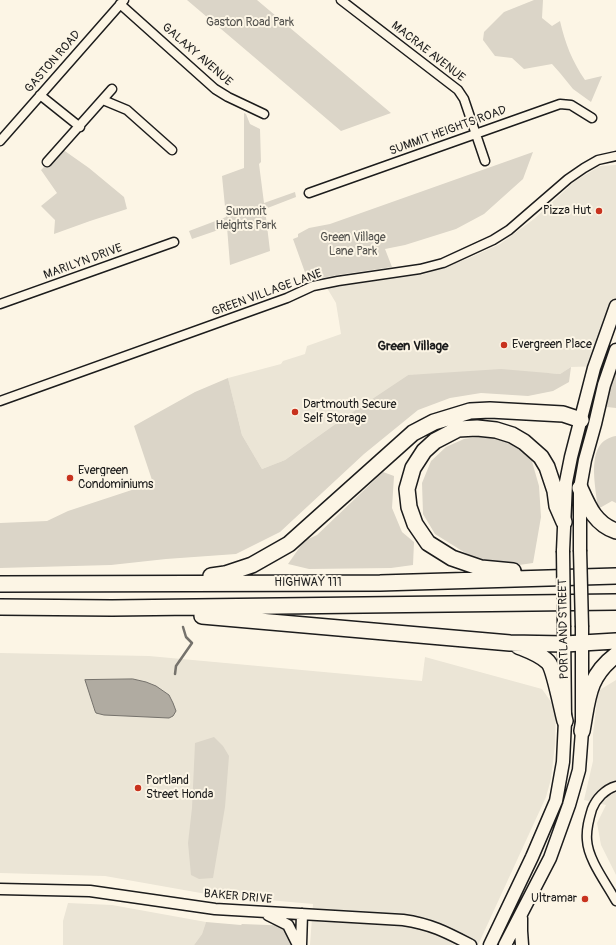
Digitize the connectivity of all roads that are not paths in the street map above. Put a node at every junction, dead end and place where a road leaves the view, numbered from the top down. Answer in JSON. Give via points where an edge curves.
{"nodes":[{"id":1,"x":341,"y":0,"type":"edge"},
{"id":2,"x":122,"y":2,"type":"edge"},
{"id":3,"x":112,"y":89,"type":"dead end"},
{"id":4,"x":40,"y":95,"type":"junction"},
{"id":5,"x":103,"y":100,"type":"junction"},
{"id":6,"x":264,"y":114,"type":"dead end"},
{"id":7,"x":592,"y":118,"type":"dead end"},
{"id":8,"x":80,"y":127,"type":"junction"},
{"id":9,"x":475,"y":133,"type":"junction"},
{"id":10,"x":0,"y":141,"type":"edge"},
{"id":11,"x":172,"y":150,"type":"dead end"},
{"id":12,"x":616,"y":156,"type":"edge"},
{"id":13,"x":485,"y":161,"type":"dead end"},
{"id":14,"x":47,"y":162,"type":"dead end"},
{"id":15,"x":309,"y":193,"type":"dead end"},
{"id":16,"x":174,"y":242,"type":"dead end"},
{"id":17,"x":0,"y":304,"type":"edge"},
{"id":18,"x":616,"y":306,"type":"edge"},
{"id":19,"x":616,"y":350,"type":"edge"},
{"id":20,"x":0,"y":401,"type":"edge"},
{"id":21,"x":581,"y":420,"type":"junction"},
{"id":22,"x":595,"y":424,"type":"junction"},
{"id":23,"x":580,"y":488,"type":"junction"},
{"id":24,"x":564,"y":522,"type":"junction"},
{"id":25,"x":616,"y":531,"type":"edge"},
{"id":26,"x":616,"y":576,"type":"edge"},
{"id":27,"x":576,"y":577,"type":"junction"},
{"id":28,"x":172,"y":582,"type":"junction"},
{"id":29,"x":0,"y":584,"type":"edge"},
{"id":30,"x":616,"y":602,"type":"edge"},
{"id":31,"x":0,"y":607,"type":"edge"},
{"id":32,"x":112,"y":608,"type":"junction"},
{"id":33,"x":616,"y":641,"type":"edge"},
{"id":34,"x":510,"y":642,"type":"junction"},
{"id":35,"x":581,"y":643,"type":"junction"},
{"id":36,"x":565,"y":644,"type":"junction"},
{"id":37,"x":616,"y":655,"type":"edge"},
{"id":38,"x":565,"y":721,"type":"junction"},
{"id":39,"x":582,"y":731,"type":"junction"},
{"id":40,"x":616,"y":786,"type":"edge"},
{"id":41,"x":0,"y":889,"type":"edge"},
{"id":42,"x":616,"y":901,"type":"edge"},
{"id":43,"x":261,"y":912,"type":"junction"},
{"id":44,"x":522,"y":913,"type":"junction"},
{"id":45,"x":302,"y":914,"type":"junction"},
{"id":46,"x":300,"y":945,"type":"edge"},
{"id":47,"x":471,"y":945,"type":"edge"},
{"id":48,"x":490,"y":945,"type":"edge"},
{"id":49,"x":505,"y":945,"type":"edge"},
{"id":50,"x":522,"y":945,"type":"edge"}],
"edges":[{"from":1,"to":9,"type":"street","name":"MACRAE AVENUE","via":[[458,90],[464,99]]},
{"from":2,"to":4,"type":"street","name":"GASTON ROAD"},
{"from":2,"to":6,"type":"street","name":"GALAXY AVENUE","via":[[215,89]]},
{"from":3,"to":5,"type":"street"},
{"from":4,"to":8,"type":"street"},
{"from":4,"to":10,"type":"street","name":"GASTON ROAD"},
{"from":5,"to":8,"type":"street"},
{"from":5,"to":11,"type":"street","via":[[127,110]]},
{"from":7,"to":9,"type":"street","name":"SUMMIT HEIGHTS ROAD","via":[[571,105],[560,104]]},
{"from":8,"to":14,"type":"street"},
{"from":9,"to":13,"type":"street","name":"MACRAE AVENUE"},
{"from":9,"to":15,"type":"street","name":"SUMMIT HEIGHTS ROAD"},
{"from":12,"to":20,"type":"street","name":"GREEN VILLAGE LANE","via":[[598,160],[584,168],[493,240],[443,263],[313,286],[287,298]]},
{"from":16,"to":17,"type":"street","name":"MARILYN DRIVE"},
{"from":18,"to":21,"type":"main road","name":"PORTLAND STREET","via":[[594,368]]},
{"from":19,"to":22,"type":"main road","name":"PORTLAND STREET"},
{"from":21,"to":22,"type":"main road"},
{"from":21,"to":24,"type":"main road","name":"PORTLAND STREET","via":[[566,482]]},
{"from":21,"to":28,"type":"highway","via":[[563,414],[490,410],[470,411],[434,422],[413,433],[289,544],[252,564],[225,574]]},
{"from":22,"to":23,"type":"main road","name":"PORTLAND STREET","via":[[584,460]]},
{"from":23,"to":25,"type":"highway","via":[[597,520],[603,526]]},
{"from":23,"to":35,"type":"main road","name":"PORTLAND STREET","bridge":true},
{"from":24,"to":27,"type":"highway","via":[[557,506],[556,491],[541,457],[512,435],[490,429],[458,429],[435,441],[424,451],[413,468],[407,489],[409,507],[415,524],[428,543],[452,558],[481,568]]},
{"from":24,"to":36,"type":"main road","name":"PORTLAND STREET","bridge":true},
{"from":26,"to":27,"type":"highway","name":"HIGHWAY 111"},
{"from":27,"to":28,"type":"highway","name":"HIGHWAY 111","via":[[380,583]]},
{"from":28,"to":29,"type":"highway","name":"HIGHWAY 111"},
{"from":30,"to":32,"type":"highway","name":"HIGHWAY 111"},
{"from":31,"to":32,"type":"highway","name":"HIGHWAY 111"},
{"from":32,"to":34,"type":"highway"},
{"from":33,"to":35,"type":"highway"},
{"from":34,"to":36,"type":"highway"},
{"from":34,"to":38,"type":"highway","via":[[539,655],[549,663],[554,673]]},
{"from":35,"to":36,"type":"highway"},
{"from":35,"to":39,"type":"main road","name":"PORTLAND STREET"},
{"from":36,"to":38,"type":"main road","name":"PORTLAND STREET"},
{"from":37,"to":39,"type":"highway","via":[[608,661],[593,681]]},
{"from":38,"to":48,"type":"main road","name":"PORTLAND STREET","via":[[563,762],[556,801]]},
{"from":39,"to":44,"type":"main road","name":"PORTLAND STREET","via":[[579,770],[569,805],[550,858]]},
{"from":40,"to":42,"type":"street","via":[[603,793],[594,806],[586,836],[594,862]]},
{"from":41,"to":43,"type":"street","name":"BAKER DRIVE","via":[[96,891],[209,908]]},
{"from":43,"to":45,"type":"street","name":"BAKER DRIVE"},
{"from":43,"to":46,"type":"street","via":[[288,925]]},
{"from":44,"to":49,"type":"main road","name":"PORTLAND STREET"},
{"from":44,"to":50,"type":"main road"},
{"from":45,"to":46,"type":"street"},
{"from":45,"to":47,"type":"street","name":"BAKER DRIVE","via":[[412,921],[442,930]]}]}
